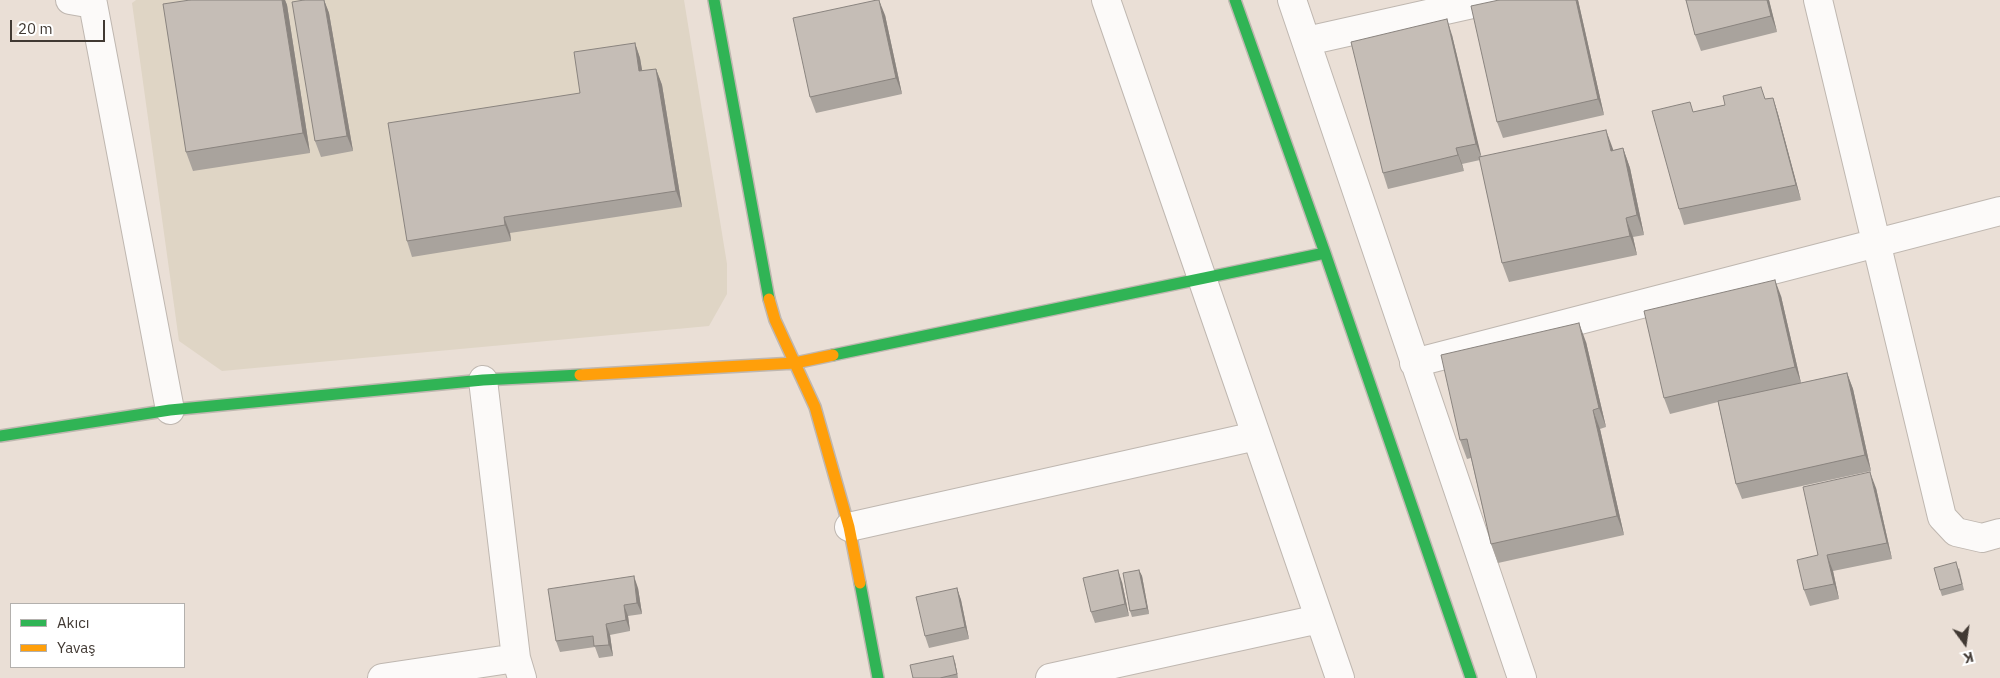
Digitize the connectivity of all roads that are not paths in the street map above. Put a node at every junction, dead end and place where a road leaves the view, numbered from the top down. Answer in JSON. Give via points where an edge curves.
{"nodes":[{"id":1,"x":70,"y":0,"type":"edge"},
{"id":2,"x":714,"y":0,"type":"edge"},
{"id":3,"x":1106,"y":0,"type":"edge"},
{"id":4,"x":1235,"y":0,"type":"edge"},
{"id":5,"x":1292,"y":0,"type":"edge"},
{"id":6,"x":1490,"y":0,"type":"edge"},
{"id":7,"x":1818,"y":0,"type":"edge"},
{"id":8,"x":1307,"y":41,"type":"junction"},
{"id":9,"x":2000,"y":211,"type":"edge"},
{"id":10,"x":1876,"y":242,"type":"junction"},
{"id":11,"x":1325,"y":253,"type":"junction"},
{"id":12,"x":1202,"y":280,"type":"junction"},
{"id":13,"x":795,"y":363,"type":"junction"},
{"id":14,"x":1414,"y":363,"type":"junction"},
{"id":15,"x":483,"y":380,"type":"junction"},
{"id":16,"x":170,"y":410,"type":"junction"},
{"id":17,"x":0,"y":436,"type":"edge"},
{"id":18,"x":1256,"y":436,"type":"junction"},
{"id":19,"x":849,"y":528,"type":"junction"},
{"id":20,"x":2000,"y":533,"type":"edge"},
{"id":21,"x":1319,"y":619,"type":"junction"},
{"id":22,"x":519,"y":668,"type":"edge"},
{"id":23,"x":382,"y":678,"type":"edge"},
{"id":24,"x":878,"y":678,"type":"edge"},
{"id":25,"x":1050,"y":678,"type":"edge"},
{"id":26,"x":1340,"y":678,"type":"edge"},
{"id":27,"x":1471,"y":678,"type":"edge"},
{"id":28,"x":1522,"y":678,"type":"edge"}],
"edges":[{"from":1,"to":16,"type":"street","via":[[93,4]]},
{"from":2,"to":13,"type":"street","via":[[766,290],[775,320]]},
{"from":3,"to":12,"type":"street"},
{"from":4,"to":11,"type":"street"},
{"from":5,"to":8,"type":"street"},
{"from":6,"to":8,"type":"street"},
{"from":7,"to":10,"type":"street"},
{"from":8,"to":14,"type":"street"},
{"from":9,"to":10,"type":"street"},
{"from":10,"to":14,"type":"street"},
{"from":10,"to":20,"type":"street","via":[[1942,517],[1956,532],[1982,538]]},
{"from":11,"to":12,"type":"street"},
{"from":11,"to":27,"type":"street"},
{"from":12,"to":13,"type":"street"},
{"from":12,"to":18,"type":"street"},
{"from":13,"to":15,"type":"street"},
{"from":13,"to":19,"type":"street","via":[[815,407]]},
{"from":14,"to":28,"type":"street"},
{"from":15,"to":16,"type":"street"},
{"from":15,"to":22,"type":"street"},
{"from":16,"to":17,"type":"street"},
{"from":18,"to":19,"type":"street"},
{"from":18,"to":21,"type":"street"},
{"from":19,"to":24,"type":"street"},
{"from":21,"to":25,"type":"street"},
{"from":21,"to":26,"type":"street"},
{"from":22,"to":23,"type":"street"}]}
